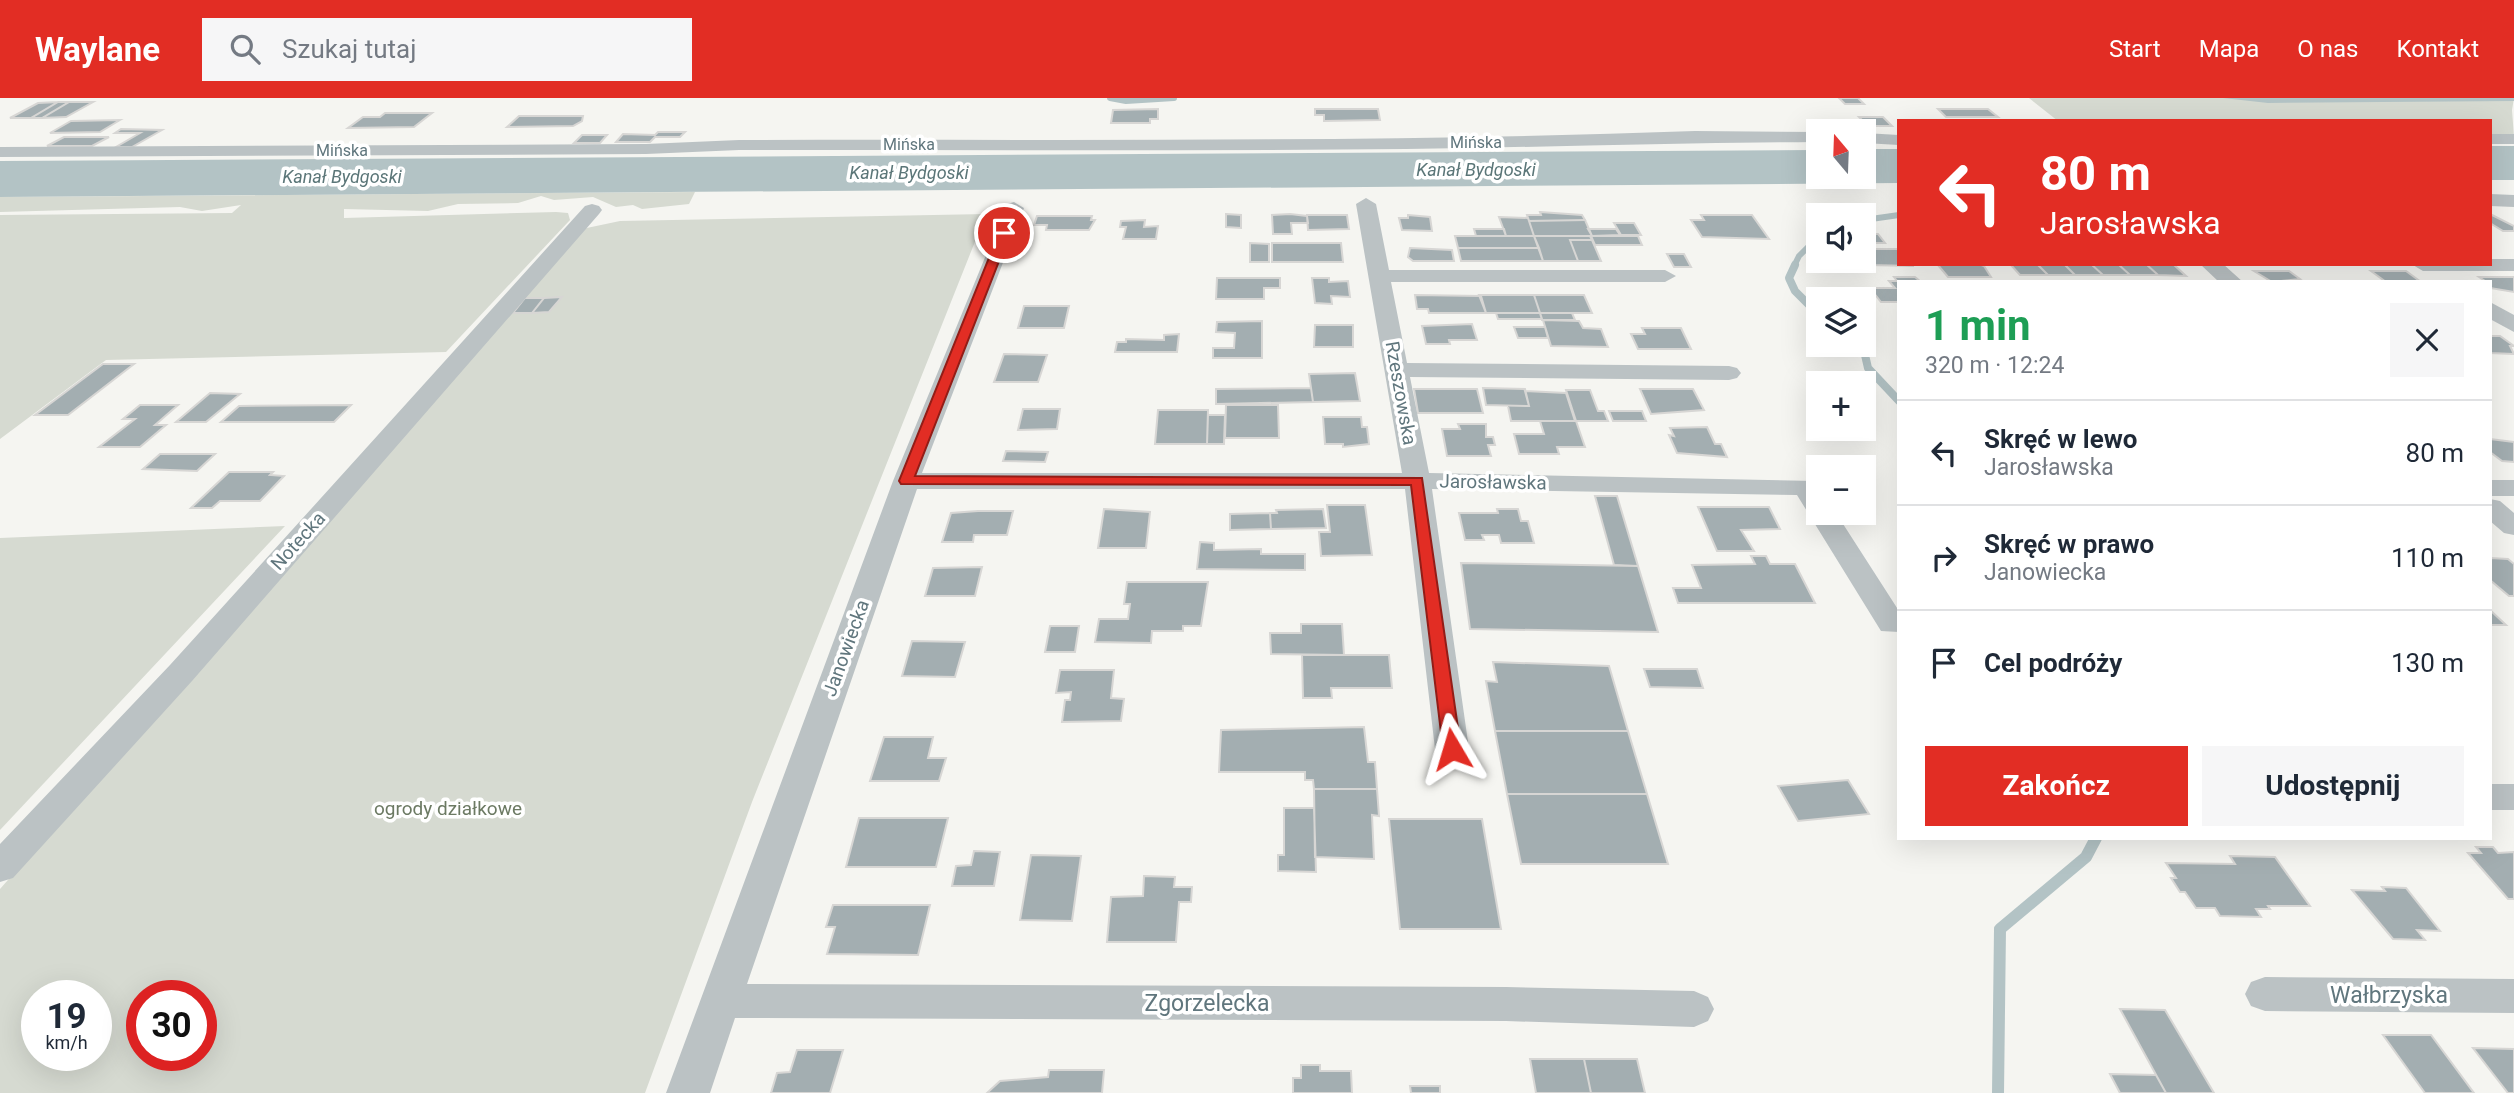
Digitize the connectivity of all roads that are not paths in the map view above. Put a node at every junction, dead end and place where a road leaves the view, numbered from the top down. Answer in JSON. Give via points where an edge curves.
{"nodes":[{"id":1,"x":1806,"y":137,"type":"edge"},
{"id":2,"x":1876,"y":139,"type":"edge"},
{"id":3,"x":2492,"y":139,"type":"edge"},
{"id":4,"x":2514,"y":139,"type":"edge"},
{"id":5,"x":1897,"y":140,"type":"edge"},
{"id":6,"x":0,"y":152,"type":"edge"},
{"id":7,"x":2492,"y":200,"type":"edge"},
{"id":8,"x":2514,"y":201,"type":"edge"},
{"id":9,"x":1366,"y":204,"type":"dead end"},
{"id":10,"x":1014,"y":208,"type":"dead end"},
{"id":11,"x":592,"y":210,"type":"dead end"},
{"id":12,"x":2492,"y":265,"type":"edge"},
{"id":13,"x":2514,"y":265,"type":"edge"},
{"id":14,"x":2212,"y":266,"type":"edge"},
{"id":15,"x":2425,"y":266,"type":"edge"},
{"id":16,"x":1381,"y":276,"type":"junction"},
{"id":17,"x":1665,"y":276,"type":"dead end"},
{"id":18,"x":2229,"y":280,"type":"edge"},
{"id":19,"x":2446,"y":280,"type":"edge"},
{"id":20,"x":2492,"y":310,"type":"edge"},
{"id":21,"x":2514,"y":325,"type":"edge"},
{"id":22,"x":1397,"y":370,"type":"junction"},
{"id":23,"x":1730,"y":373,"type":"dead end"},
{"id":24,"x":906,"y":481,"type":"junction"},
{"id":25,"x":1417,"y":481,"type":"junction"},
{"id":26,"x":1806,"y":487,"type":"edge"},
{"id":27,"x":2492,"y":488,"type":"edge"},
{"id":28,"x":2514,"y":488,"type":"edge"},
{"id":29,"x":2492,"y":509,"type":"edge"},
{"id":30,"x":1830,"y":525,"type":"edge"},
{"id":31,"x":2514,"y":527,"type":"edge"},
{"id":32,"x":1892,"y":624,"type":"dead end"},
{"id":33,"x":1452,"y":749,"type":"dead end"},
{"id":34,"x":2492,"y":797,"type":"edge"},
{"id":35,"x":2514,"y":797,"type":"edge"},
{"id":36,"x":0,"y":868,"type":"edge"},
{"id":37,"x":2265,"y":994,"type":"dead end"},
{"id":38,"x":2514,"y":996,"type":"edge"},
{"id":39,"x":721,"y":1000,"type":"junction"},
{"id":40,"x":1694,"y":1009,"type":"dead end"},
{"id":41,"x":688,"y":1093,"type":"edge"}],
"edges":[{"from":1,"to":6,"type":"street","name":"Mińska"},
{"from":2,"to":5,"type":"street"},
{"from":3,"to":4,"type":"street"},
{"from":7,"to":8,"type":"street"},
{"from":9,"to":16,"type":"street","name":"Rzeszowska"},
{"from":10,"to":24,"type":"street","name":"Janowiecka"},
{"from":11,"to":36,"type":"street","name":"Notecka","via":[[181,673]]},
{"from":12,"to":13,"type":"street"},
{"from":14,"to":18,"type":"street"},
{"from":15,"to":19,"type":"street"},
{"from":16,"to":17,"type":"street"},
{"from":16,"to":22,"type":"street","name":"Rzeszowska"},
{"from":20,"to":21,"type":"street"},
{"from":22,"to":23,"type":"street"},
{"from":22,"to":25,"type":"street","name":"Rzeszowska"},
{"from":24,"to":25,"type":"street","name":"Jarosławska"},
{"from":24,"to":39,"type":"street","name":"Janowiecka"},
{"from":25,"to":26,"type":"street","name":"Jarosławska"},
{"from":25,"to":33,"type":"street","name":"Rzeszowska"},
{"from":27,"to":28,"type":"street"},
{"from":29,"to":31,"type":"street"},
{"from":30,"to":32,"type":"street"},
{"from":34,"to":35,"type":"street"},
{"from":37,"to":38,"type":"street","name":"Wałbrzyska"},
{"from":39,"to":40,"type":"street","name":"Zgorzelecka"},
{"from":39,"to":41,"type":"street","name":"Janowiecka"}]}
